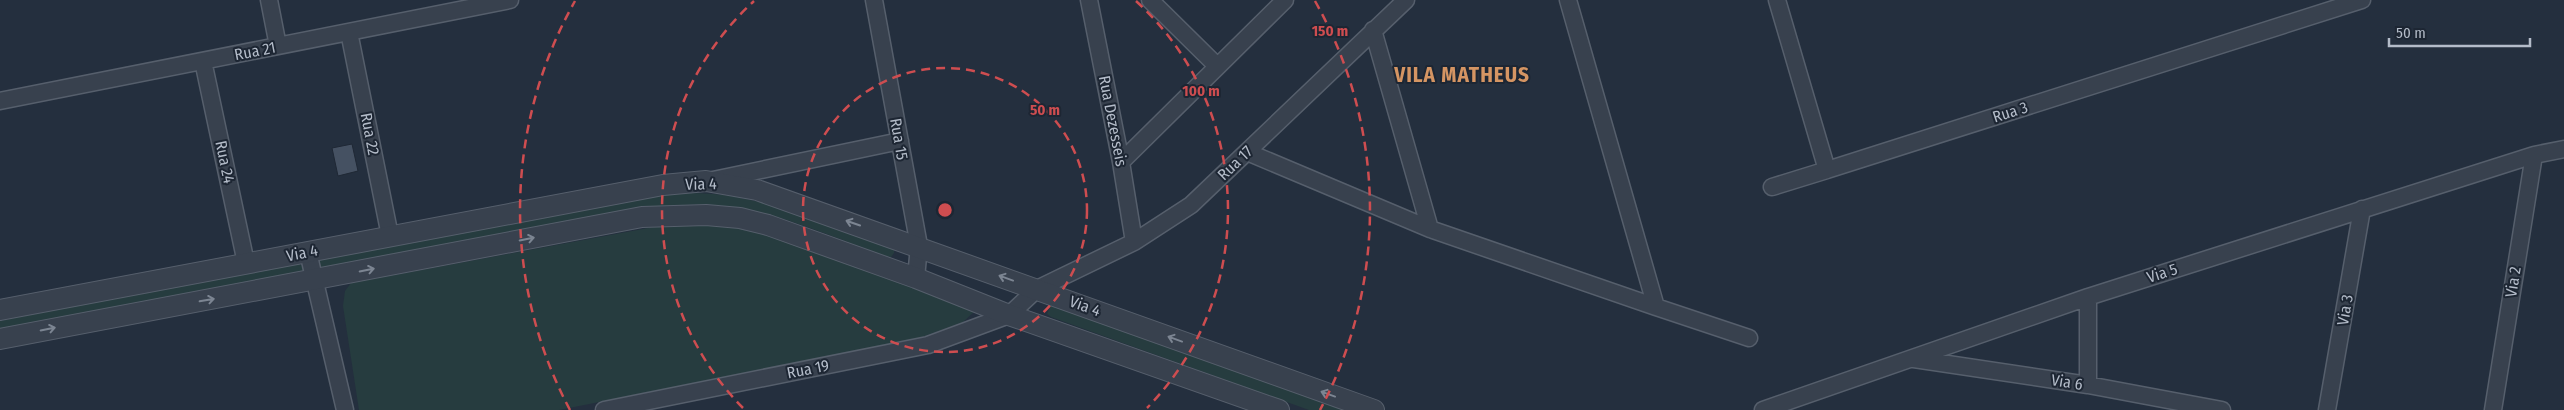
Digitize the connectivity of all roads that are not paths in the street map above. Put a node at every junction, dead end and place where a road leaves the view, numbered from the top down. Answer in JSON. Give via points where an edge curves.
{"nodes":[{"id":1,"x":269,"y":0,"type":"edge"},
{"id":2,"x":510,"y":0,"type":"edge"},
{"id":3,"x":874,"y":0,"type":"edge"},
{"id":4,"x":1089,"y":0,"type":"edge"},
{"id":5,"x":1150,"y":0,"type":"edge"},
{"id":6,"x":1284,"y":0,"type":"edge"},
{"id":7,"x":1406,"y":0,"type":"edge"},
{"id":8,"x":1568,"y":0,"type":"edge"},
{"id":9,"x":1777,"y":0,"type":"edge"},
{"id":10,"x":2362,"y":0,"type":"edge"},
{"id":11,"x":1373,"y":30,"type":"junction"},
{"id":12,"x":349,"y":32,"type":"junction"},
{"id":13,"x":278,"y":46,"type":"junction"},
{"id":14,"x":203,"y":61,"type":"junction"},
{"id":15,"x":1216,"y":65,"type":"junction"},
{"id":16,"x":0,"y":101,"type":"edge"},
{"id":17,"x":900,"y":141,"type":"junction"},
{"id":18,"x":2564,"y":149,"type":"edge"},
{"id":19,"x":1247,"y":152,"type":"junction"},
{"id":20,"x":2534,"y":155,"type":"junction"},
{"id":21,"x":1121,"y":162,"type":"junction"},
{"id":22,"x":1827,"y":170,"type":"junction"},
{"id":23,"x":706,"y":182,"type":"junction"},
{"id":24,"x":1772,"y":187,"type":"dead end"},
{"id":25,"x":2362,"y":210,"type":"junction"},
{"id":26,"x":1430,"y":229,"type":"junction"},
{"id":27,"x":390,"y":236,"type":"junction"},
{"id":28,"x":1134,"y":242,"type":"junction"},
{"id":29,"x":919,"y":246,"type":"junction"},
{"id":30,"x":308,"y":252,"type":"junction"},
{"id":31,"x":246,"y":263,"type":"junction"},
{"id":32,"x":916,"y":278,"type":"junction"},
{"id":33,"x":316,"y":280,"type":"junction"},
{"id":34,"x":1037,"y":289,"type":"junction"},
{"id":35,"x":2088,"y":297,"type":"junction"},
{"id":36,"x":1656,"y":307,"type":"junction"},
{"id":37,"x":0,"y":310,"type":"edge"},
{"id":38,"x":1009,"y":316,"type":"junction"},
{"id":39,"x":1749,"y":338,"type":"dead end"},
{"id":40,"x":0,"y":339,"type":"edge"},
{"id":41,"x":1912,"y":359,"type":"junction"},
{"id":42,"x":2088,"y":385,"type":"junction"},
{"id":43,"x":345,"y":410,"type":"edge"},
{"id":44,"x":604,"y":410,"type":"edge"},
{"id":45,"x":1279,"y":410,"type":"edge"},
{"id":46,"x":1374,"y":410,"type":"edge"},
{"id":47,"x":1764,"y":410,"type":"edge"},
{"id":48,"x":2222,"y":410,"type":"edge"},
{"id":49,"x":2327,"y":410,"type":"edge"},
{"id":50,"x":2493,"y":410,"type":"edge"}],
"edges":[{"from":1,"to":13,"type":"street"},
{"from":2,"to":12,"type":"street","name":"Rua 21"},
{"from":3,"to":17,"type":"street","name":"Rua 15"},
{"from":4,"to":21,"type":"street","name":"Rua Dezesseis"},
{"from":5,"to":15,"type":"street"},
{"from":6,"to":15,"type":"street"},
{"from":7,"to":11,"type":"street","name":"Rua 17"},
{"from":8,"to":36,"type":"street"},
{"from":9,"to":22,"type":"street"},
{"from":10,"to":22,"type":"street","name":"Rua 3"},
{"from":11,"to":19,"type":"street","name":"Rua 17"},
{"from":11,"to":26,"type":"street"},
{"from":12,"to":13,"type":"street","name":"Rua 21"},
{"from":12,"to":27,"type":"street","name":"Rua 22"},
{"from":13,"to":14,"type":"street","name":"Rua 21"},
{"from":14,"to":16,"type":"street","name":"Rua 21"},
{"from":14,"to":31,"type":"street","name":"Rua 24"},
{"from":15,"to":21,"type":"street"},
{"from":17,"to":23,"type":"street"},
{"from":17,"to":29,"type":"street","name":"Rua 15"},
{"from":18,"to":20,"type":"street","name":"Via 5"},
{"from":19,"to":26,"type":"street"},
{"from":19,"to":28,"type":"street","name":"Rua 17","via":[[1191,205]]},
{"from":20,"to":25,"type":"street","name":"Via 5"},
{"from":20,"to":50,"type":"street","name":"Via 2"},
{"from":21,"to":28,"type":"street","name":"Rua Dezesseis"},
{"from":22,"to":24,"type":"street","name":"Rua 3"},
{"from":23,"to":27,"type":"street","name":"Via 4","via":[[663,185]]},
{"from":29,"to":23,"type":"street","name":"Via 4","one_way":true,"via":[[757,190]]},
{"from":25,"to":35,"type":"street","name":"Via 5"},
{"from":25,"to":49,"type":"street","name":"Via 3"},
{"from":26,"to":36,"type":"street"},
{"from":27,"to":30,"type":"street","name":"Via 4"},
{"from":28,"to":34,"type":"street","name":"Rua 17"},
{"from":29,"to":32,"type":"street","name":"Rua 15"},
{"from":34,"to":29,"type":"street","name":"Via 4","one_way":true},
{"from":30,"to":31,"type":"street","name":"Via 4"},
{"from":30,"to":33,"type":"street"},
{"from":31,"to":37,"type":"street","name":"Via 4"},
{"from":33,"to":32,"type":"street","name":"Via 4","one_way":true,"via":[[642,217],[676,214],[740,218],[768,225]]},
{"from":32,"to":38,"type":"street","name":"Via 4"},
{"from":40,"to":33,"type":"street","name":"Via 4","one_way":true},
{"from":33,"to":43,"type":"street"},
{"from":34,"to":38,"type":"street","name":"Rua 17"},
{"from":46,"to":34,"type":"street","name":"Via 4","one_way":true},
{"from":35,"to":41,"type":"street","name":"Via 5"},
{"from":35,"to":42,"type":"street"},
{"from":36,"to":39,"type":"street"},
{"from":38,"to":44,"type":"street","name":"Rua 19","via":[[928,345]]},
{"from":38,"to":45,"type":"street","name":"Via 4"},
{"from":41,"to":42,"type":"street","name":"Via 6"},
{"from":41,"to":47,"type":"street","name":"Via 5"},
{"from":42,"to":48,"type":"street","name":"Via 6"}]}
